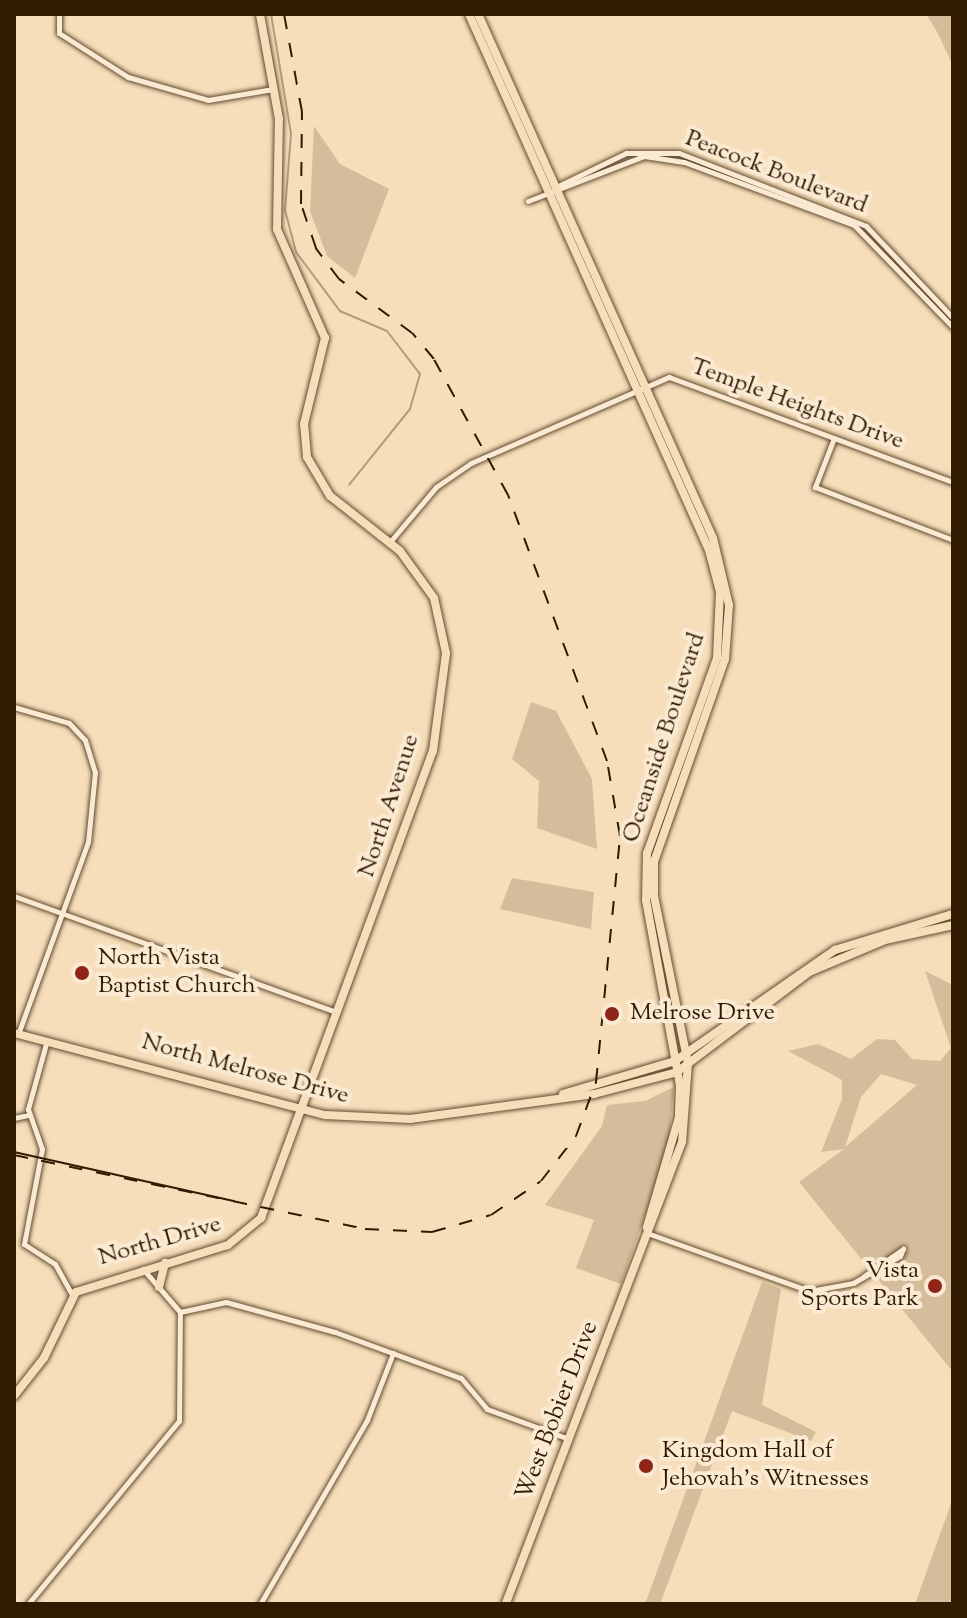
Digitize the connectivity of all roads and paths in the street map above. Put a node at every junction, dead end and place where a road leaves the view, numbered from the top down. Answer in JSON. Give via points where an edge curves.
{"nodes":[{"id":1,"x":59,"y":14,"type":"edge"},
{"id":2,"x":260,"y":14,"type":"edge"},
{"id":3,"x":469,"y":14,"type":"edge"},
{"id":4,"x":478,"y":14,"type":"edge"},
{"id":5,"x":274,"y":89,"type":"junction"},
{"id":6,"x":552,"y":189,"type":"junction"},
{"id":7,"x":528,"y":201,"type":"dead end"},
{"id":8,"x":953,"y":318,"type":"edge"},
{"id":9,"x":953,"y":327,"type":"edge"},
{"id":10,"x":640,"y":386,"type":"junction"},
{"id":11,"x":834,"y":438,"type":"junction"},
{"id":12,"x":953,"y":482,"type":"edge"},
{"id":13,"x":953,"y":540,"type":"edge"},
{"id":14,"x":389,"y":543,"type":"junction"},
{"id":15,"x":721,"y":630,"type":"junction"},
{"id":16,"x":724,"y":662,"type":"junction"},
{"id":17,"x":14,"y":707,"type":"edge"},
{"id":18,"x":14,"y":896,"type":"edge"},
{"id":19,"x":60,"y":910,"type":"junction"},
{"id":20,"x":953,"y":914,"type":"edge"},
{"id":21,"x":953,"y":925,"type":"edge"},
{"id":22,"x":653,"y":939,"type":"junction"},
{"id":23,"x":668,"y":976,"type":"junction"},
{"id":24,"x":337,"y":1012,"type":"junction"},
{"id":25,"x":16,"y":1033,"type":"edge"},
{"id":26,"x":47,"y":1039,"type":"junction"},
{"id":27,"x":686,"y":1060,"type":"junction"},
{"id":28,"x":675,"y":1061,"type":"junction"},
{"id":29,"x":677,"y":1072,"type":"junction"},
{"id":30,"x":563,"y":1094,"type":"junction"},
{"id":31,"x":301,"y":1109,"type":"junction"},
{"id":32,"x":28,"y":1115,"type":"junction"},
{"id":33,"x":14,"y":1118,"type":"edge"},
{"id":34,"x":275,"y":1182,"type":"joint"},
{"id":35,"x":646,"y":1232,"type":"junction"},
{"id":36,"x":25,"y":1248,"type":"junction"},
{"id":37,"x":14,"y":1251,"type":"edge"},
{"id":38,"x":166,"y":1262,"type":"junction"},
{"id":39,"x":143,"y":1268,"type":"junction"},
{"id":40,"x":864,"y":1276,"type":"junction"},
{"id":41,"x":159,"y":1287,"type":"junction"},
{"id":42,"x":72,"y":1295,"type":"junction"},
{"id":43,"x":180,"y":1312,"type":"junction"},
{"id":44,"x":393,"y":1353,"type":"junction"},
{"id":45,"x":14,"y":1396,"type":"edge"},
{"id":46,"x":570,"y":1440,"type":"junction"},
{"id":47,"x":28,"y":1604,"type":"edge"},
{"id":48,"x":260,"y":1604,"type":"edge"},
{"id":49,"x":506,"y":1604,"type":"edge"}],
"edges":[{"from":1,"to":5,"type":"street","via":[[57,30],[118,73],[198,98]]},
{"from":2,"to":5,"type":"main road","name":"North Avenue"},
{"from":3,"to":6,"type":"main road","name":"Oceanside Boulevard"},
{"from":4,"to":6,"type":"main road","name":"Oceanside Boulevard"},
{"from":5,"to":14,"type":"main road","name":"North Avenue","via":[[277,229],[325,338],[304,424],[307,457],[330,496]]},
{"from":6,"to":7,"type":"street","name":"Peacock Boulevard"},
{"from":6,"to":8,"type":"street","name":"Peacock Boulevard","via":[[626,153],[679,153],[866,226]]},
{"from":6,"to":9,"type":"street","name":"Peacock Boulevard","via":[[644,156],[684,162],[854,225]]},
{"from":6,"to":10,"type":"main road","name":"Oceanside Boulevard"},
{"from":10,"to":11,"type":"street","name":"Temple Heights Drive","via":[[669,377]]},
{"from":10,"to":14,"type":"street","name":"Temple Heights Drive","via":[[462,469]]},
{"from":10,"to":15,"type":"main road","name":"Oceanside Boulevard","via":[[713,560]]},
{"from":10,"to":16,"type":"main road","name":"Oceanside Boulevard","via":[[724,570]]},
{"from":11,"to":12,"type":"street","name":"Temple Heights Drive"},
{"from":11,"to":13,"type":"street","via":[[815,487]]},
{"from":14,"to":24,"type":"main road","name":"North Avenue","via":[[434,598],[444,671],[427,773]]},
{"from":15,"to":16,"type":"main road"},
{"from":15,"to":22,"type":"main road","name":"Oceanside Boulevard","via":[[653,828],[645,880]]},
{"from":16,"to":23,"type":"main road","name":"Oceanside Boulevard","via":[[654,862]]},
{"from":17,"to":19,"type":"street","via":[[69,723],[93,756],[88,842]]},
{"from":18,"to":19,"type":"street"},
{"from":19,"to":24,"type":"street"},
{"from":19,"to":25,"type":"street"},
{"from":20,"to":27,"type":"main road","via":[[835,950],[774,986]]},
{"from":21,"to":27,"type":"main road","via":[[885,940],[809,972]]},
{"from":22,"to":23,"type":"main road"},
{"from":22,"to":28,"type":"main road","name":"Oceanside Boulevard"},
{"from":23,"to":27,"type":"main road","name":"Oceanside Boulevard"},
{"from":24,"to":31,"type":"main road","name":"North Avenue"},
{"from":25,"to":26,"type":"main road","name":"North Melrose Drive"},
{"from":26,"to":31,"type":"main road","name":"North Melrose Drive"},
{"from":26,"to":32,"type":"street"},
{"from":27,"to":28,"type":"main road"},
{"from":27,"to":29,"type":"main road"},
{"from":27,"to":35,"type":"main road","name":"Oceanside Boulevard","via":[[682,1142]]},
{"from":28,"to":29,"type":"main road","name":"Oceanside Boulevard"},
{"from":28,"to":30,"type":"main road","name":"North Melrose Drive"},
{"from":29,"to":30,"type":"main road","name":"North Melrose Drive"},
{"from":29,"to":35,"type":"main road","name":"Oceanside Boulevard","via":[[679,1117]]},
{"from":30,"to":31,"type":"main road","name":"North Melrose Drive","via":[[390,1121]]},
{"from":31,"to":34,"type":"main road","name":"North Avenue"},
{"from":32,"to":33,"type":"street"},
{"from":32,"to":36,"type":"street","via":[[42,1144]]},
{"from":34,"to":38,"type":"main road","name":"North Drive","via":[[247,1234]]},
{"from":35,"to":40,"type":"street","via":[[802,1289],[839,1288]]},
{"from":35,"to":46,"type":"main road","name":"West Bobier Drive"},
{"from":36,"to":37,"type":"street"},
{"from":36,"to":42,"type":"street","via":[[52,1261]]},
{"from":38,"to":39,"type":"main road","name":"North Drive"},
{"from":38,"to":41,"type":"main road"},
{"from":39,"to":41,"type":"street"},
{"from":39,"to":42,"type":"main road","name":"North Drive"},
{"from":40,"to":40,"type":"street","via":[[902,1255],[903,1249],[895,1248]]},
{"from":41,"to":43,"type":"street"},
{"from":42,"to":45,"type":"main road","via":[[51,1346]]},
{"from":43,"to":44,"type":"street","via":[[226,1302]]},
{"from":43,"to":47,"type":"street","via":[[179,1421]]},
{"from":44,"to":46,"type":"street","via":[[461,1378],[492,1411]]},
{"from":44,"to":48,"type":"street","via":[[367,1420]]},
{"from":46,"to":49,"type":"main road","name":"West Bobier Drive"}]}
